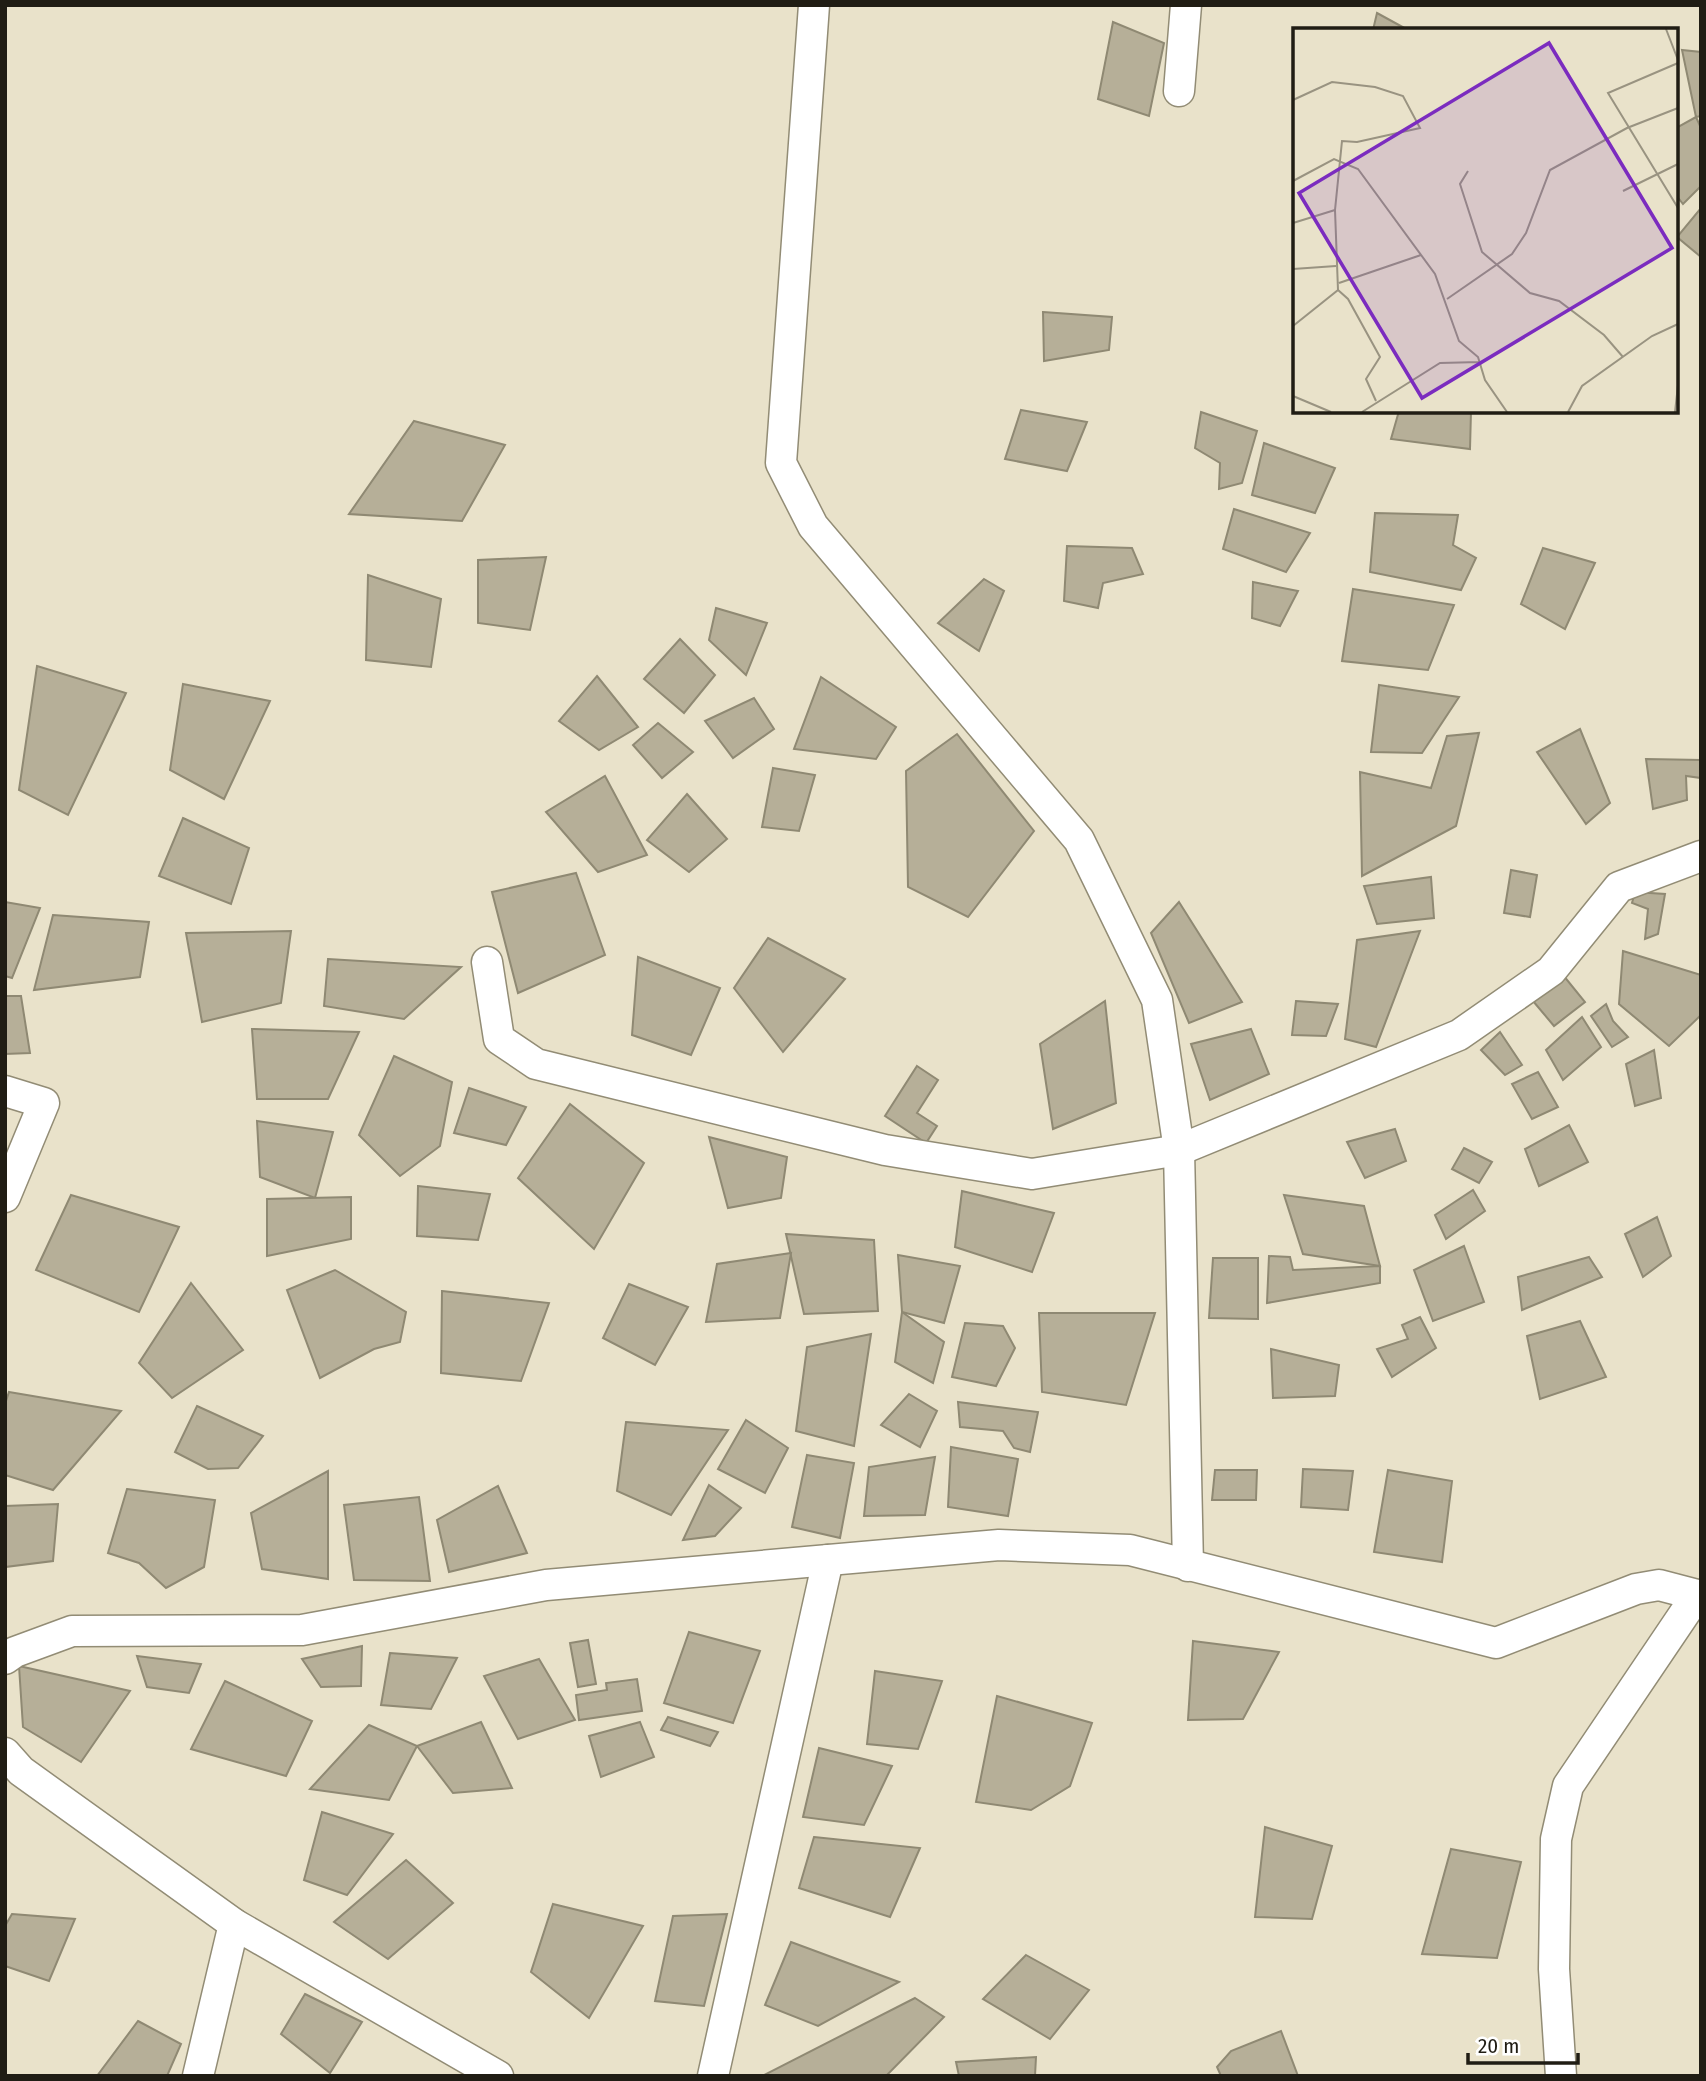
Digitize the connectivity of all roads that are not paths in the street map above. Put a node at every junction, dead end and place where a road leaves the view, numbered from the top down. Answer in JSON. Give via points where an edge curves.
{"nodes":[{"id":1,"x":814,"y":5,"type":"edge"},
{"id":2,"x":1186,"y":5,"type":"edge"},
{"id":3,"x":1179,"y":91,"type":"dead end"},
{"id":4,"x":1701,"y":856,"type":"edge"},
{"id":5,"x":487,"y":962,"type":"dead end"},
{"id":6,"x":5,"y":1091,"type":"edge"},
{"id":7,"x":1179,"y":1150,"type":"junction"},
{"id":8,"x":5,"y":1197,"type":"edge"},
{"id":9,"x":828,"y":1560,"type":"junction"},
{"id":10,"x":1188,"y":1566,"type":"junction"},
{"id":11,"x":1699,"y":1596,"type":"edge"},
{"id":12,"x":5,"y":1659,"type":"edge"},
{"id":13,"x":5,"y":1754,"type":"edge"},
{"id":14,"x":234,"y":1924,"type":"junction"},
{"id":15,"x":198,"y":2076,"type":"edge"},
{"id":16,"x":498,"y":2076,"type":"edge"},
{"id":17,"x":713,"y":2076,"type":"edge"},
{"id":18,"x":1560,"y":2076,"type":"edge"}],
"edges":[{"from":1,"to":7,"type":"street","via":[[781,463],[813,526],[1079,840],[1157,1000]]},
{"from":2,"to":3,"type":"street"},
{"from":4,"to":7,"type":"street","via":[[1619,887],[1551,971],[1459,1035]]},
{"from":5,"to":7,"type":"street","via":[[499,1039],[536,1064],[885,1150],[1032,1174]]},
{"from":6,"to":8,"type":"street","via":[[44,1103]]},
{"from":7,"to":10,"type":"street"},
{"from":9,"to":10,"type":"street","via":[[999,1545],[1130,1550]]},
{"from":9,"to":12,"type":"street","via":[[546,1585],[302,1630],[72,1631]]},
{"from":9,"to":17,"type":"street"},
{"from":10,"to":11,"type":"street","via":[[1496,1643],[1636,1590],[1659,1585]]},
{"from":11,"to":18,"type":"street","via":[[1568,1786],[1556,1839],[1554,1969]]},
{"from":13,"to":14,"type":"street","via":[[21,1771]]},
{"from":14,"to":15,"type":"street"},
{"from":14,"to":16,"type":"street"}]}
